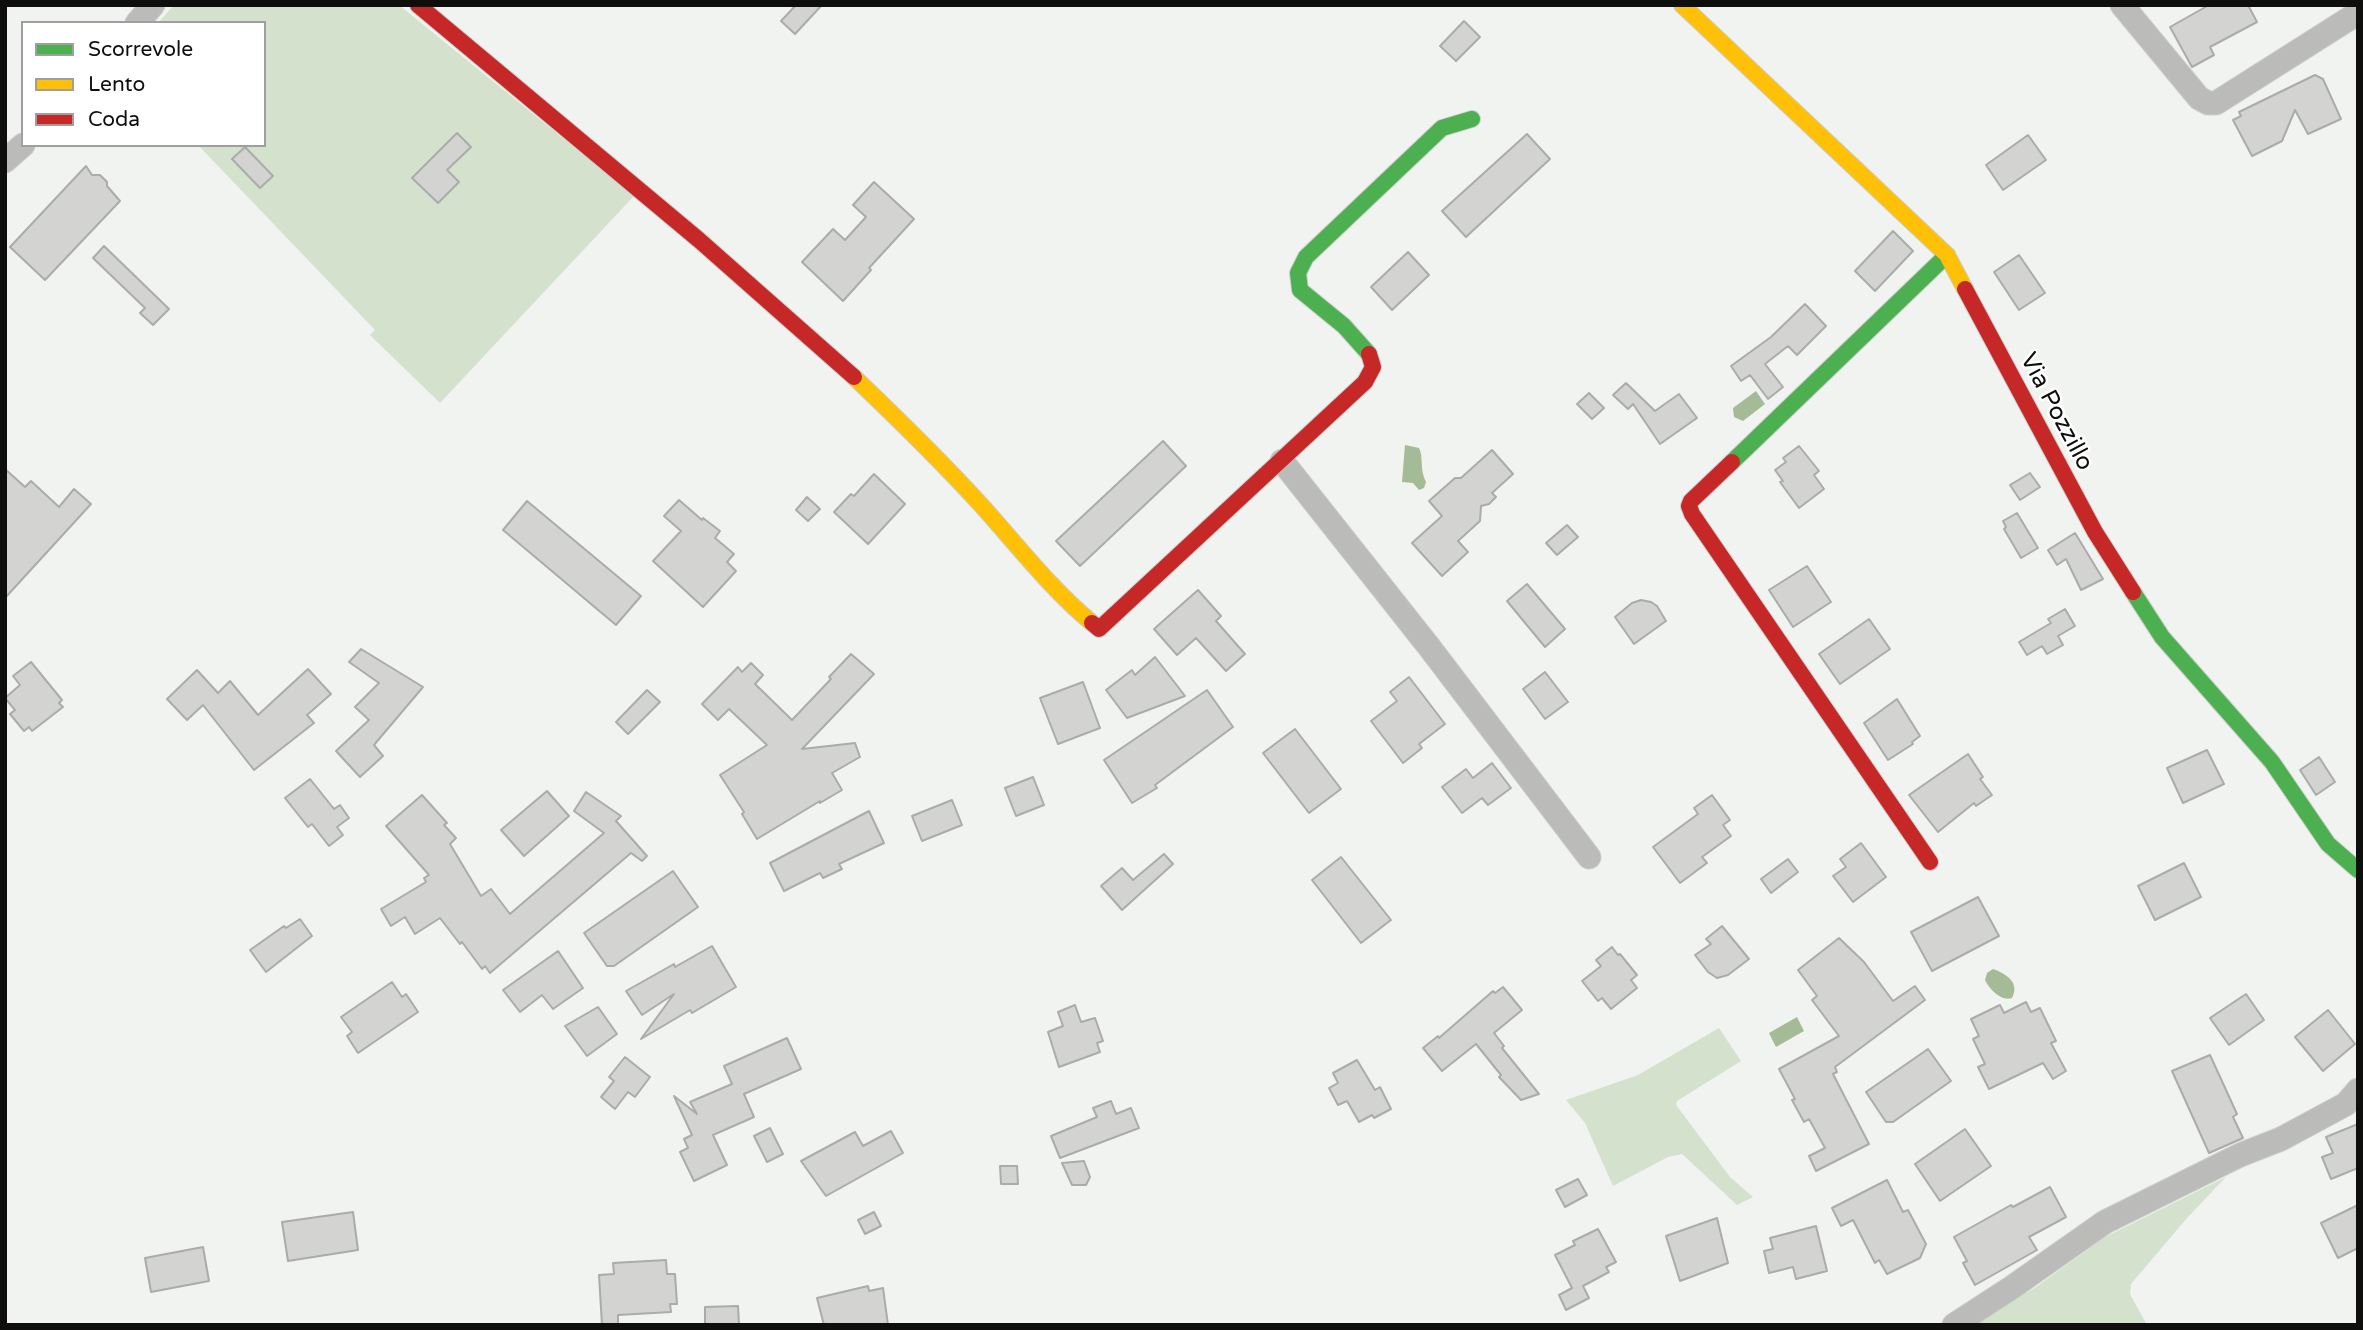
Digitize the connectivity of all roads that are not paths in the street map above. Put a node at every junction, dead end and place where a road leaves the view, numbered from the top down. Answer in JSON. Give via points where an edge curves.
{"nodes":[{"id":1,"x":153,"y":5,"type":"edge"},
{"id":2,"x":418,"y":5,"type":"edge"},
{"id":3,"x":1682,"y":5,"type":"edge"},
{"id":4,"x":2122,"y":5,"type":"edge"},
{"id":5,"x":2358,"y":13,"type":"edge"},
{"id":6,"x":139,"y":21,"type":"edge"},
{"id":7,"x":1472,"y":119,"type":"dead end"},
{"id":8,"x":21,"y":147,"type":"edge"},
{"id":9,"x":5,"y":161,"type":"edge"},
{"id":10,"x":1947,"y":255,"type":"junction"},
{"id":11,"x":1282,"y":461,"type":"junction"},
{"id":12,"x":1589,"y":857,"type":"dead end"},
{"id":13,"x":1930,"y":862,"type":"dead end"},
{"id":14,"x":2358,"y":870,"type":"edge"},
{"id":15,"x":2358,"y":1090,"type":"edge"},
{"id":16,"x":1954,"y":1325,"type":"edge"}],
"edges":[{"from":1,"to":6,"type":"street"},
{"from":2,"to":11,"type":"street","via":[[831,355],[913,433],[1065,601],[1099,629]]},
{"from":3,"to":10,"type":"street","name":"Via Pozzillo"},
{"from":4,"to":5,"type":"street","via":[[2208,103],[2216,103]]},
{"from":7,"to":11,"type":"street","via":[[1443,128],[1306,257],[1299,269],[1300,290],[1362,343],[1373,367],[1365,382]]},
{"from":8,"to":9,"type":"street"},
{"from":10,"to":13,"type":"street","via":[[1689,506]]},
{"from":10,"to":14,"type":"street","name":"Via Pozzillo","via":[[2095,532],[2162,637],[2272,762],[2328,844]]},
{"from":11,"to":12,"type":"street"},
{"from":15,"to":16,"type":"street","via":[[2346,1104],[2281,1139],[2240,1154],[2105,1222]]}]}
